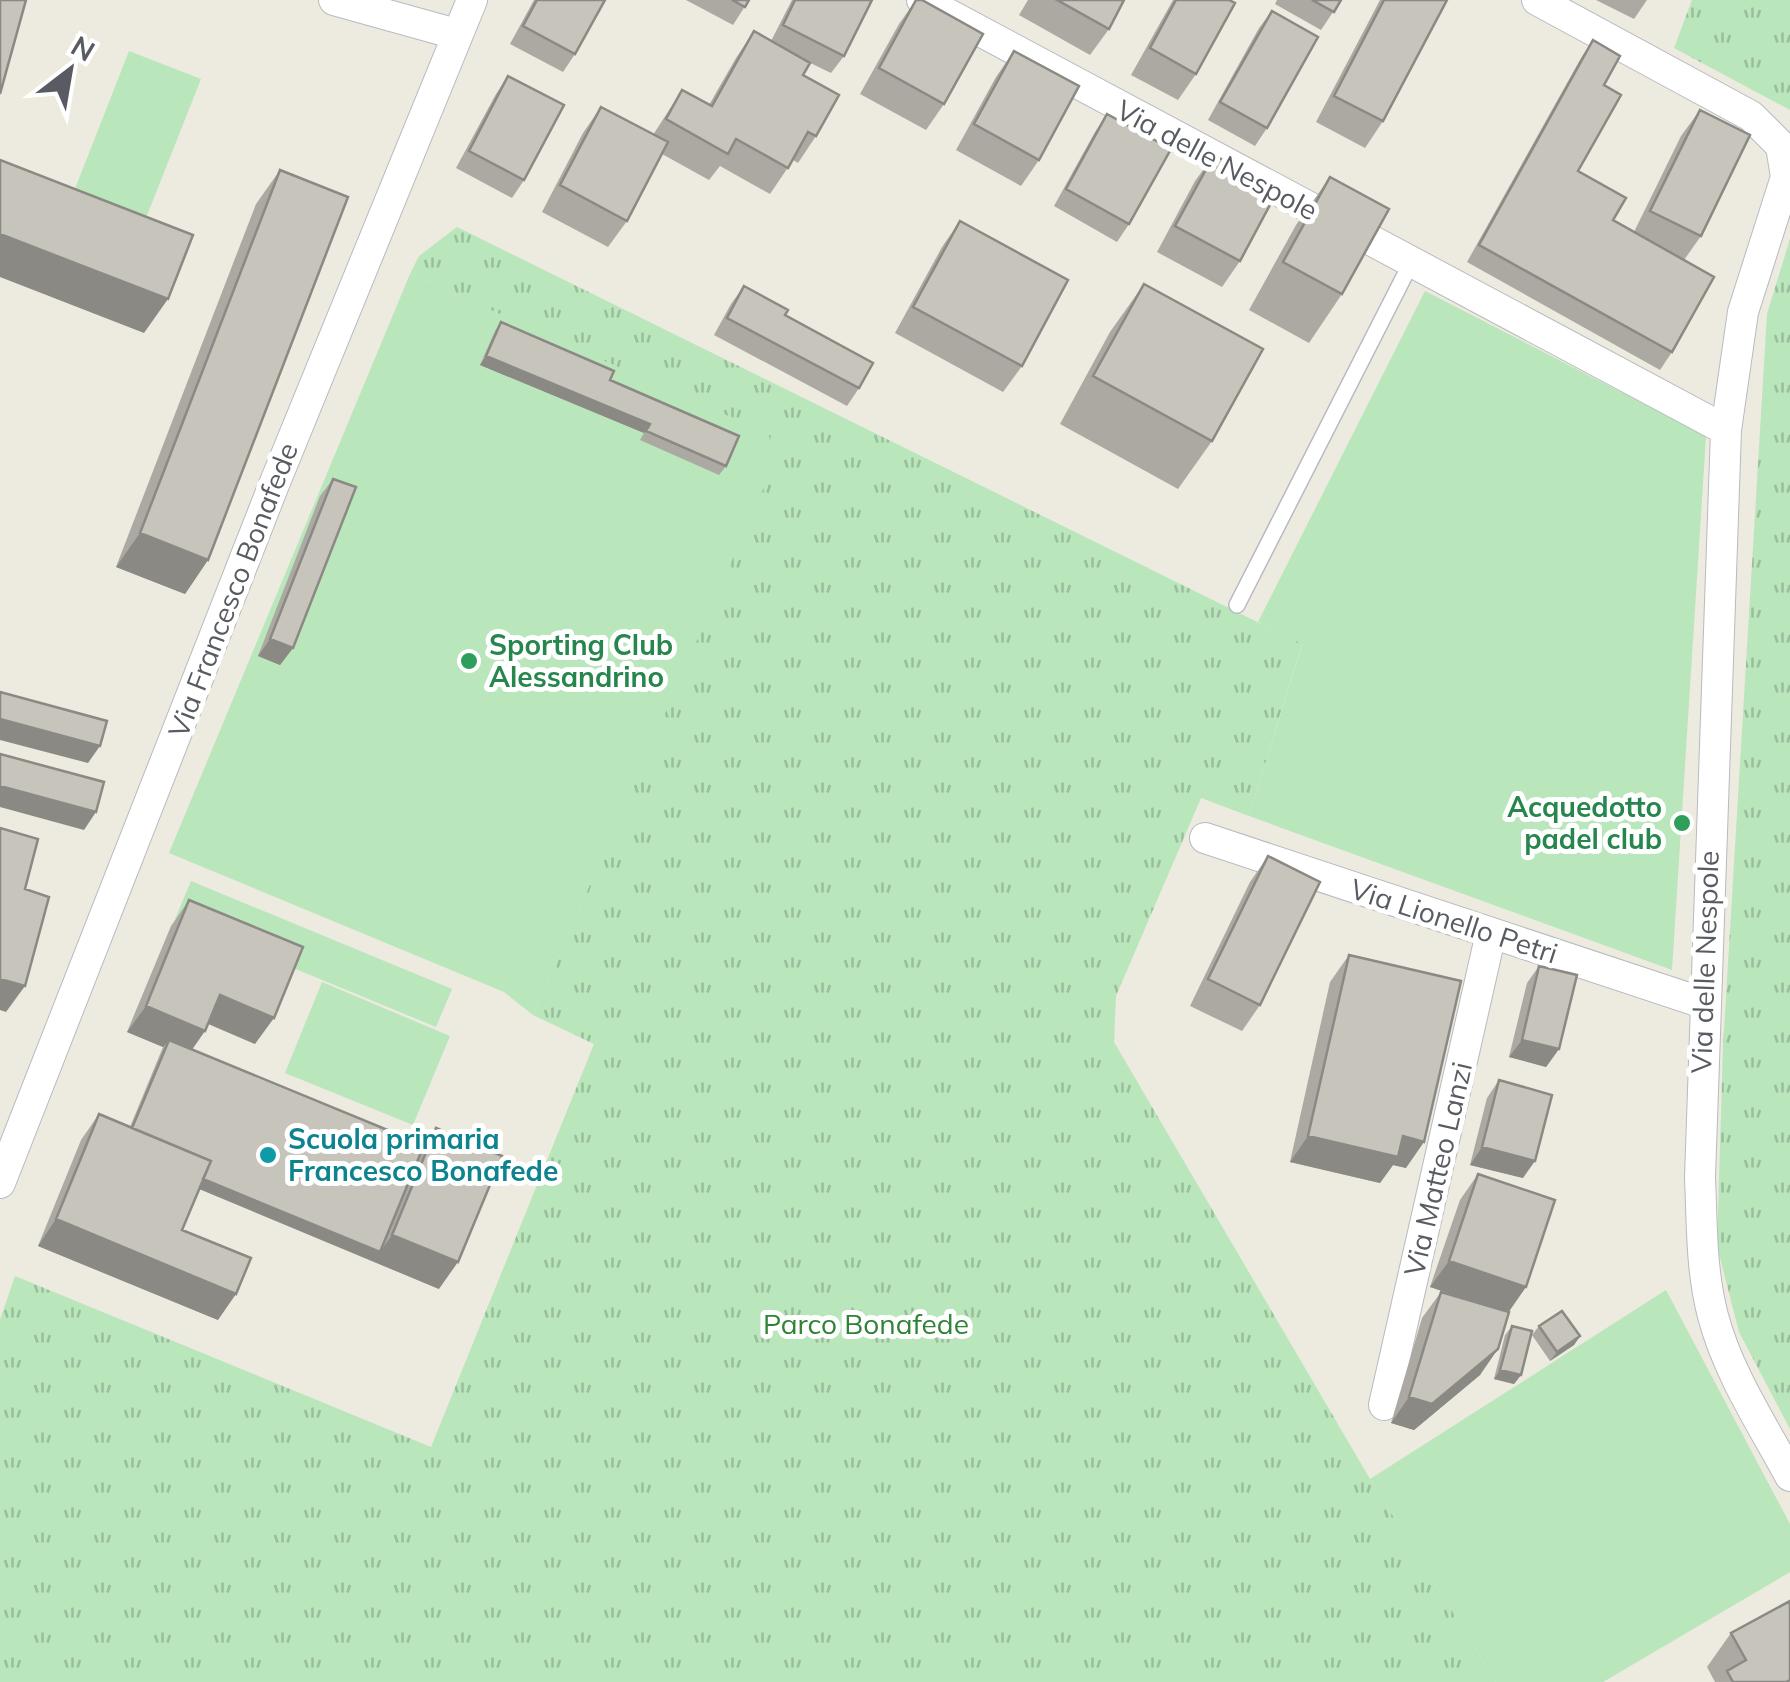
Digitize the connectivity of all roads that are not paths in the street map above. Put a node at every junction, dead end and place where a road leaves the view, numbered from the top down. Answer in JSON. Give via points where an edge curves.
{"nodes":[{"id":1,"x":334,"y":0,"type":"edge"},
{"id":2,"x":472,"y":0,"type":"edge"},
{"id":3,"x":922,"y":0,"type":"edge"},
{"id":4,"x":1537,"y":0,"type":"edge"},
{"id":5,"x":456,"y":34,"type":"junction"},
{"id":6,"x":1411,"y":263,"type":"junction"},
{"id":7,"x":1726,"y":430,"type":"junction"},
{"id":8,"x":1238,"y":605,"type":"dead end"},
{"id":9,"x":1205,"y":838,"type":"dead end"},
{"id":10,"x":1491,"y":933,"type":"junction"},
{"id":11,"x":1703,"y":1003,"type":"junction"},
{"id":12,"x":0,"y":1182,"type":"edge"},
{"id":13,"x":1384,"y":1405,"type":"dead end"},
{"id":14,"x":1790,"y":1476,"type":"edge"}],
"edges":[{"from":1,"to":5,"type":"street"},
{"from":2,"to":5,"type":"street","name":"Via Francesco Bonafede"},
{"from":3,"to":6,"type":"street","name":"Via delle Nespole"},
{"from":4,"to":7,"type":"street","name":"Via delle Nespole","via":[[1751,116],[1782,146],[1786,177],[1743,312]]},
{"from":5,"to":12,"type":"street","name":"Via Francesco Bonafede"},
{"from":6,"to":7,"type":"street","name":"Via delle Nespole"},
{"from":6,"to":8,"type":"lane"},
{"from":7,"to":11,"type":"street","name":"Via delle Nespole"},
{"from":9,"to":10,"type":"street","name":"Via Lionello Petri"},
{"from":10,"to":11,"type":"street","name":"Via Lionello Petri"},
{"from":10,"to":13,"type":"street","name":"Via Matteo Lanzi"},
{"from":11,"to":14,"type":"street","name":"Via delle Nespole","via":[[1700,1177],[1708,1293],[1734,1371]]}]}
